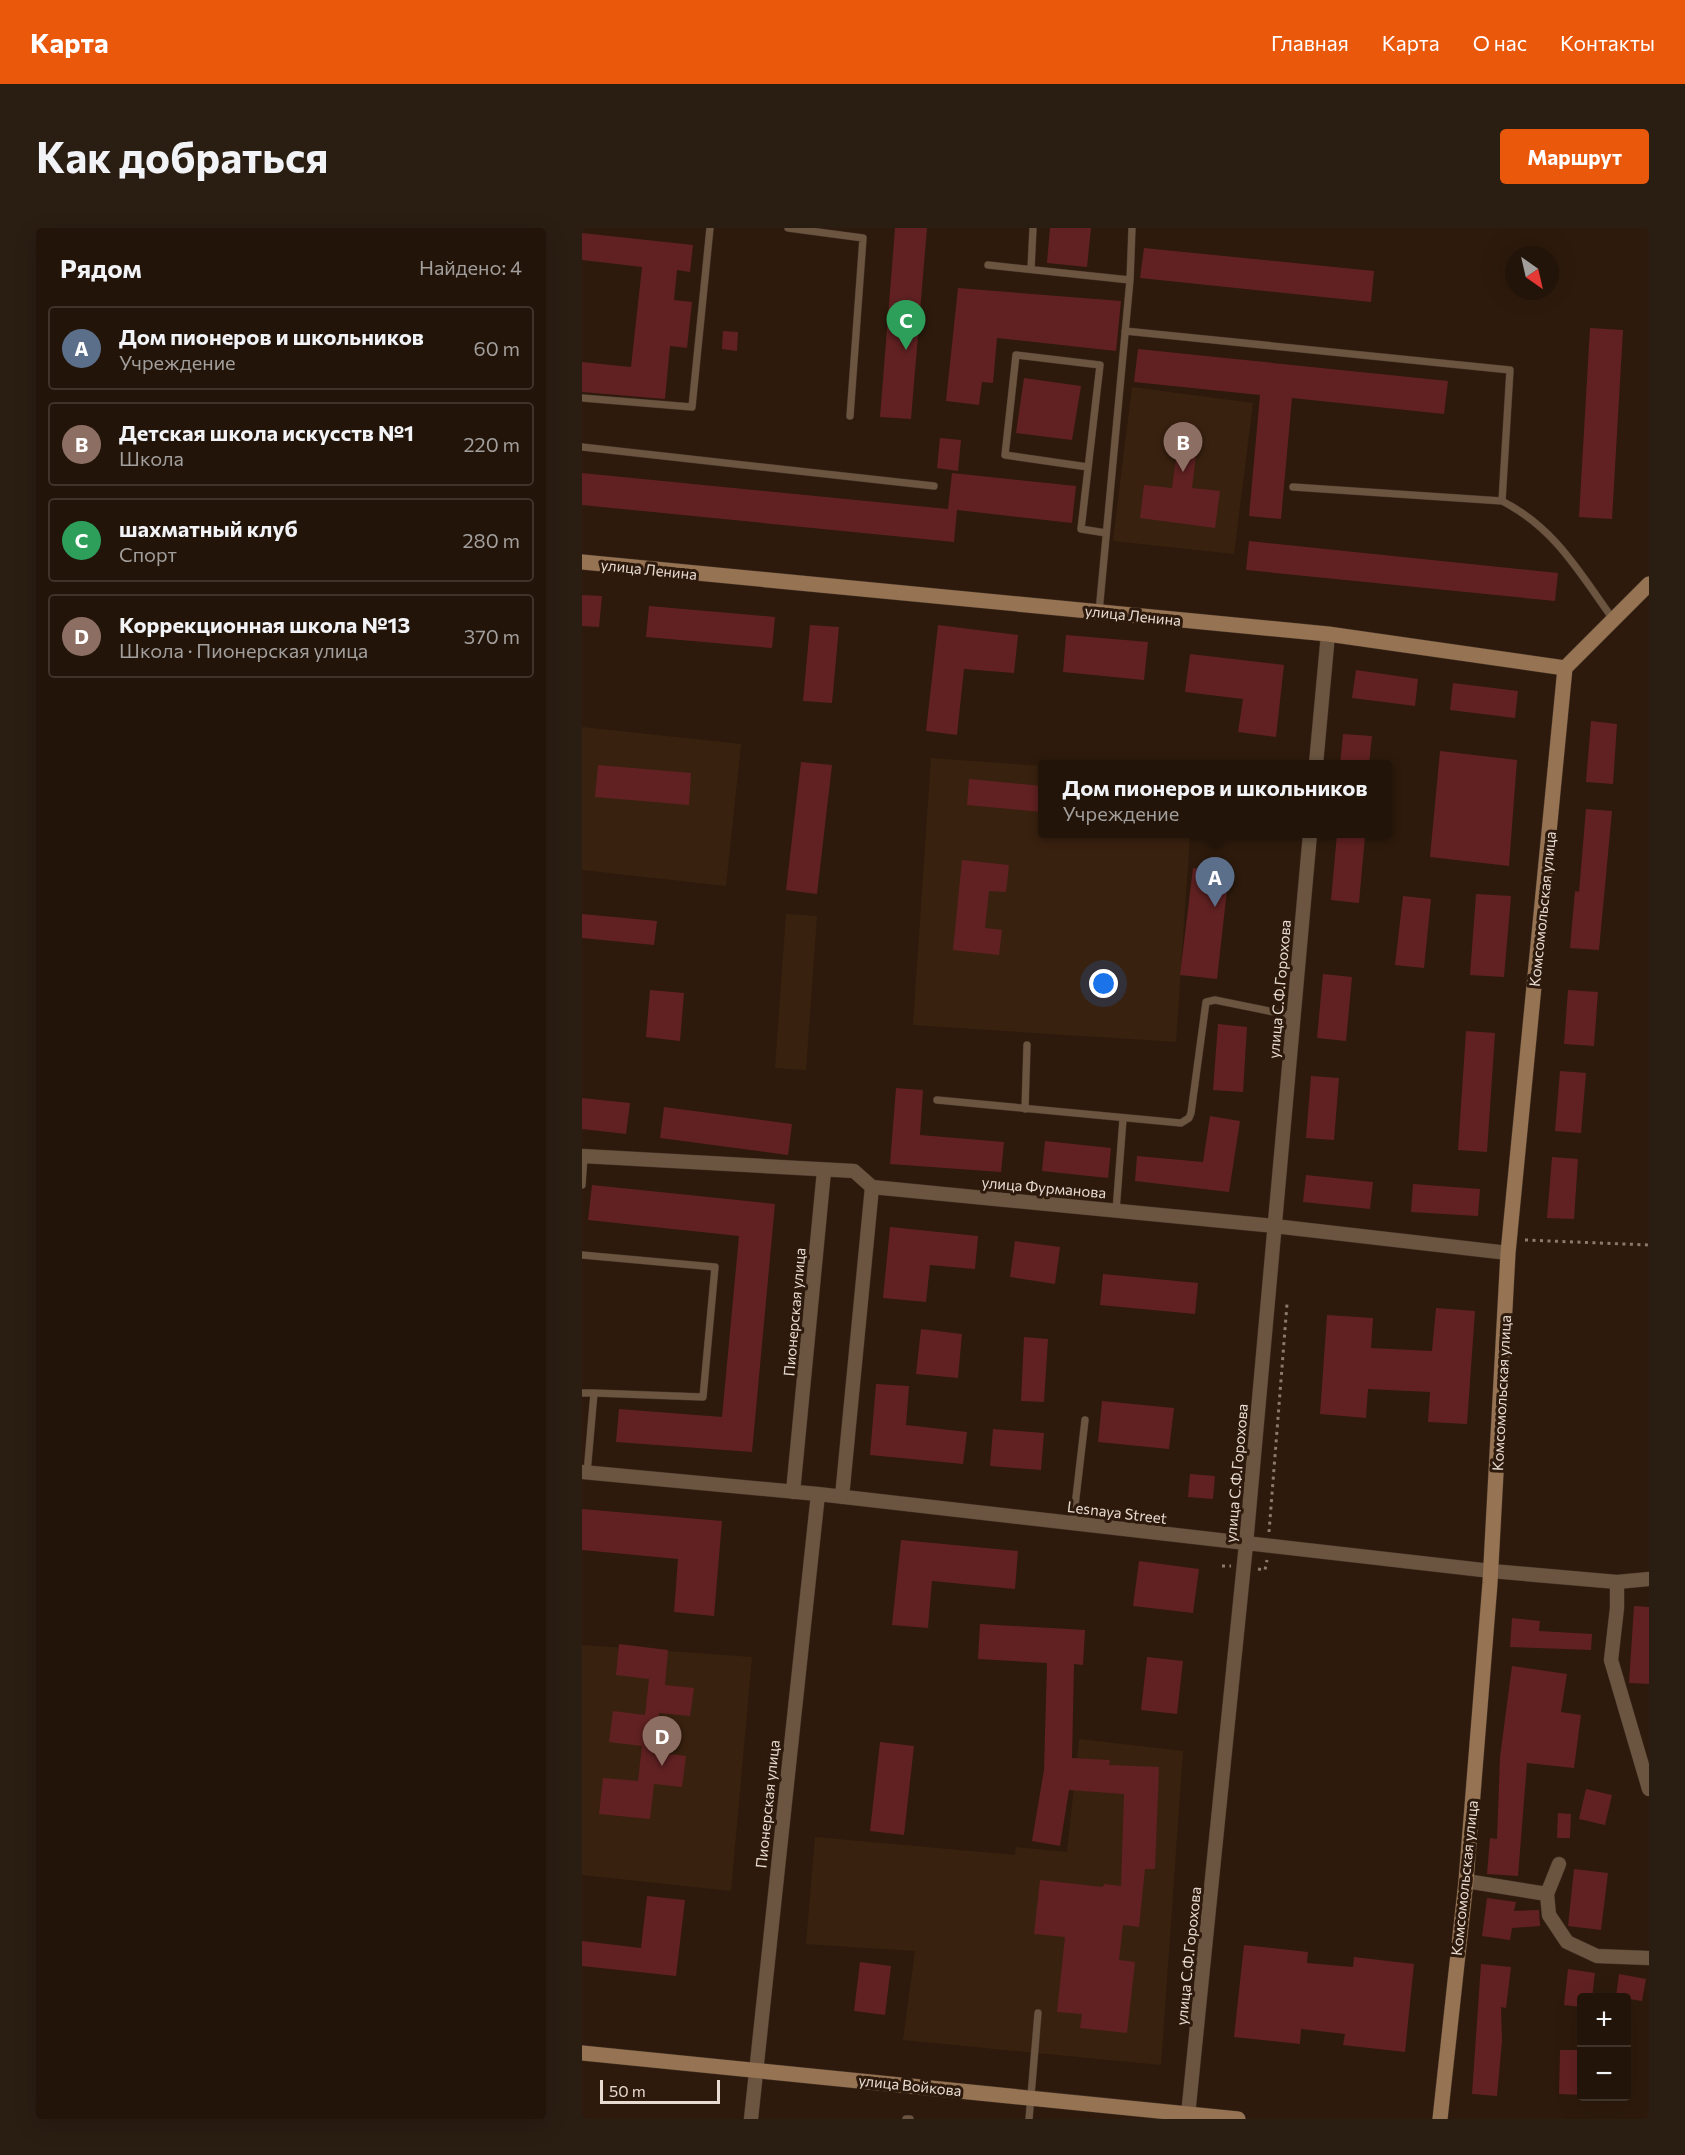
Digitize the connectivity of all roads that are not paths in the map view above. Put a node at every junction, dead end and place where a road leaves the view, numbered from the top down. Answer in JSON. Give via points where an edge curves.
{"nodes":[{"id":1,"x":710,"y":228,"type":"edge"},
{"id":2,"x":788,"y":228,"type":"edge"},
{"id":3,"x":864,"y":228,"type":"edge"},
{"id":4,"x":1034,"y":228,"type":"edge"},
{"id":5,"x":1132,"y":228,"type":"edge"},
{"id":6,"x":863,"y":238,"type":"junction"},
{"id":7,"x":988,"y":265,"type":"dead end"},
{"id":8,"x":1031,"y":269,"type":"junction"},
{"id":9,"x":1130,"y":280,"type":"junction"},
{"id":10,"x":1125,"y":331,"type":"junction"},
{"id":11,"x":582,"y":398,"type":"edge"},
{"id":12,"x":850,"y":416,"type":"dead end"},
{"id":13,"x":582,"y":447,"type":"edge"},
{"id":14,"x":1088,"y":467,"type":"junction"},
{"id":15,"x":934,"y":486,"type":"dead end"},
{"id":16,"x":1293,"y":488,"type":"dead end"},
{"id":17,"x":1502,"y":501,"type":"junction"},
{"id":18,"x":1106,"y":533,"type":"junction"},
{"id":19,"x":582,"y":562,"type":"edge"},
{"id":20,"x":1649,"y":584,"type":"edge"},
{"id":21,"x":1099,"y":612,"type":"junction"},
{"id":22,"x":1614,"y":621,"type":"junction"},
{"id":23,"x":1328,"y":634,"type":"junction"},
{"id":24,"x":1565,"y":668,"type":"junction"},
{"id":25,"x":1316,"y":760,"type":"edge"},
{"id":26,"x":1310,"y":838,"type":"edge"},
{"id":27,"x":1293,"y":1016,"type":"junction"},
{"id":28,"x":1027,"y":1045,"type":"dead end"},
{"id":29,"x":938,"y":1100,"type":"dead end"},
{"id":30,"x":1025,"y":1109,"type":"junction"},
{"id":31,"x":1123,"y":1119,"type":"junction"},
{"id":32,"x":583,"y":1156,"type":"edge"},
{"id":33,"x":824,"y":1171,"type":"junction"},
{"id":34,"x":582,"y":1185,"type":"edge"},
{"id":35,"x":872,"y":1187,"type":"junction"},
{"id":36,"x":1116,"y":1211,"type":"junction"},
{"id":37,"x":1274,"y":1226,"type":"junction"},
{"id":38,"x":1509,"y":1246,"type":"junction"},
{"id":39,"x":582,"y":1255,"type":"edge"},
{"id":40,"x":582,"y":1392,"type":"edge"},
{"id":41,"x":594,"y":1393,"type":"junction"},
{"id":42,"x":1085,"y":1420,"type":"dead end"},
{"id":43,"x":584,"y":1473,"type":"edge"},
{"id":44,"x":793,"y":1492,"type":"junction"},
{"id":45,"x":818,"y":1494,"type":"junction"},
{"id":46,"x":842,"y":1497,"type":"junction"},
{"id":47,"x":1073,"y":1524,"type":"junction"},
{"id":48,"x":1246,"y":1544,"type":"junction"},
{"id":49,"x":1491,"y":1572,"type":"junction"},
{"id":50,"x":1649,"y":1579,"type":"edge"},
{"id":51,"x":1617,"y":1582,"type":"junction"},
{"id":52,"x":1649,"y":1789,"type":"edge"},
{"id":53,"x":1559,"y":1864,"type":"dead end"},
{"id":54,"x":1466,"y":1881,"type":"junction"},
{"id":55,"x":1547,"y":1894,"type":"junction"},
{"id":56,"x":1649,"y":1958,"type":"edge"},
{"id":57,"x":1038,"y":2013,"type":"dead end"},
{"id":58,"x":582,"y":2053,"type":"edge"},
{"id":59,"x":755,"y":2071,"type":"junction"},
{"id":60,"x":1032,"y":2097,"type":"junction"},
{"id":61,"x":1147,"y":2115,"type":"edge"},
{"id":62,"x":1188,"y":2115,"type":"junction"},
{"id":63,"x":751,"y":2119,"type":"edge"},
{"id":64,"x":1029,"y":2119,"type":"edge"},
{"id":65,"x":1238,"y":2119,"type":"edge"},
{"id":66,"x":1440,"y":2119,"type":"edge"}],
"edges":[{"from":1,"to":11,"type":"lane","via":[[692,407]]},
{"from":2,"to":6,"type":"lane"},
{"from":3,"to":6,"type":"lane"},
{"from":4,"to":8,"type":"lane"},
{"from":5,"to":9,"type":"lane"},
{"from":6,"to":12,"type":"lane"},
{"from":7,"to":8,"type":"lane"},
{"from":8,"to":9,"type":"lane"},
{"from":9,"to":10,"type":"lane"},
{"from":10,"to":17,"type":"lane","via":[[1510,370]]},
{"from":10,"to":18,"type":"lane"},
{"from":13,"to":15,"type":"lane"},
{"from":14,"to":14,"type":"lane","via":[[1100,365],[1016,355],[1005,455]]},
{"from":14,"to":18,"type":"lane","via":[[1081,529]]},
{"from":16,"to":17,"type":"lane"},
{"from":17,"to":22,"type":"lane","via":[[1526,513],[1552,536]]},
{"from":18,"to":21,"type":"lane"},
{"from":19,"to":21,"type":"main road","name":"улица Ленина"},
{"from":20,"to":22,"type":"main road"},
{"from":21,"to":23,"type":"main road","name":"улица Ленина"},
{"from":22,"to":24,"type":"main road"},
{"from":23,"to":24,"type":"main road","name":"улица Ленина"},
{"from":23,"to":25,"type":"street"},
{"from":24,"to":38,"type":"main road","name":"Комсомольская улица"},
{"from":26,"to":27,"type":"street","name":"улица С.Ф.Горохова"},
{"from":27,"to":31,"type":"lane","via":[[1209,1000],[1204,1005],[1189,1118],[1176,1124]]},
{"from":27,"to":37,"type":"street","name":"улица С.Ф.Горохова"},
{"from":28,"to":30,"type":"lane"},
{"from":29,"to":30,"type":"lane"},
{"from":30,"to":31,"type":"lane"},
{"from":31,"to":36,"type":"lane"},
{"from":32,"to":33,"type":"street","name":"улица Фурманова"},
{"from":32,"to":34,"type":"lane"},
{"from":33,"to":35,"type":"street","name":"улица Фурманова","via":[[854,1172]]},
{"from":33,"to":44,"type":"street","name":"Пионерская улица"},
{"from":35,"to":36,"type":"street","name":"улица Фурманова"},
{"from":35,"to":46,"type":"street"},
{"from":36,"to":37,"type":"street","name":"улица Фурманова"},
{"from":37,"to":38,"type":"street","name":"улица Фурманова"},
{"from":37,"to":48,"type":"street","name":"улица С.Ф.Горохова"},
{"from":38,"to":49,"type":"main road","name":"Комсомольская улица"},
{"from":39,"to":41,"type":"lane","via":[[715,1267],[703,1397]]},
{"from":40,"to":41,"type":"lane"},
{"from":41,"to":43,"type":"lane"},
{"from":42,"to":47,"type":"lane"},
{"from":43,"to":44,"type":"street","name":"Lesnaya Street"},
{"from":44,"to":45,"type":"street","name":"Lesnaya Street"},
{"from":45,"to":46,"type":"street","name":"Lesnaya Street"},
{"from":45,"to":59,"type":"street","name":"Пионерская улица"},
{"from":46,"to":47,"type":"street","name":"Lesnaya Street"},
{"from":47,"to":48,"type":"street","name":"Lesnaya Street"},
{"from":48,"to":49,"type":"street","name":"Lesnaya Street"},
{"from":48,"to":62,"type":"street","name":"улица С.Ф.Горохова"},
{"from":49,"to":51,"type":"street","name":"Lesnaya Street"},
{"from":49,"to":54,"type":"main road","name":"Комсомольская улица"},
{"from":50,"to":51,"type":"street","name":"Lesnaya Street"},
{"from":51,"to":52,"type":"street","via":[[1611,1660]]},
{"from":53,"to":55,"type":"street"},
{"from":54,"to":55,"type":"street"},
{"from":54,"to":66,"type":"main road","name":"Комсомольская улица"},
{"from":55,"to":56,"type":"street","via":[[1549,1915],[1567,1942],[1597,1956]]},
{"from":57,"to":60,"type":"lane"},
{"from":58,"to":59,"type":"main road","name":"улица Войкова"},
{"from":59,"to":60,"type":"main road","name":"улица Войкова"},
{"from":59,"to":63,"type":"street","name":"Пионерская улица"},
{"from":60,"to":61,"type":"main road","name":"улица Войкова"},
{"from":60,"to":64,"type":"lane"},
{"from":61,"to":62,"type":"main road","name":"улица Войкова"},
{"from":62,"to":65,"type":"main road","name":"улица Войкова"}]}
